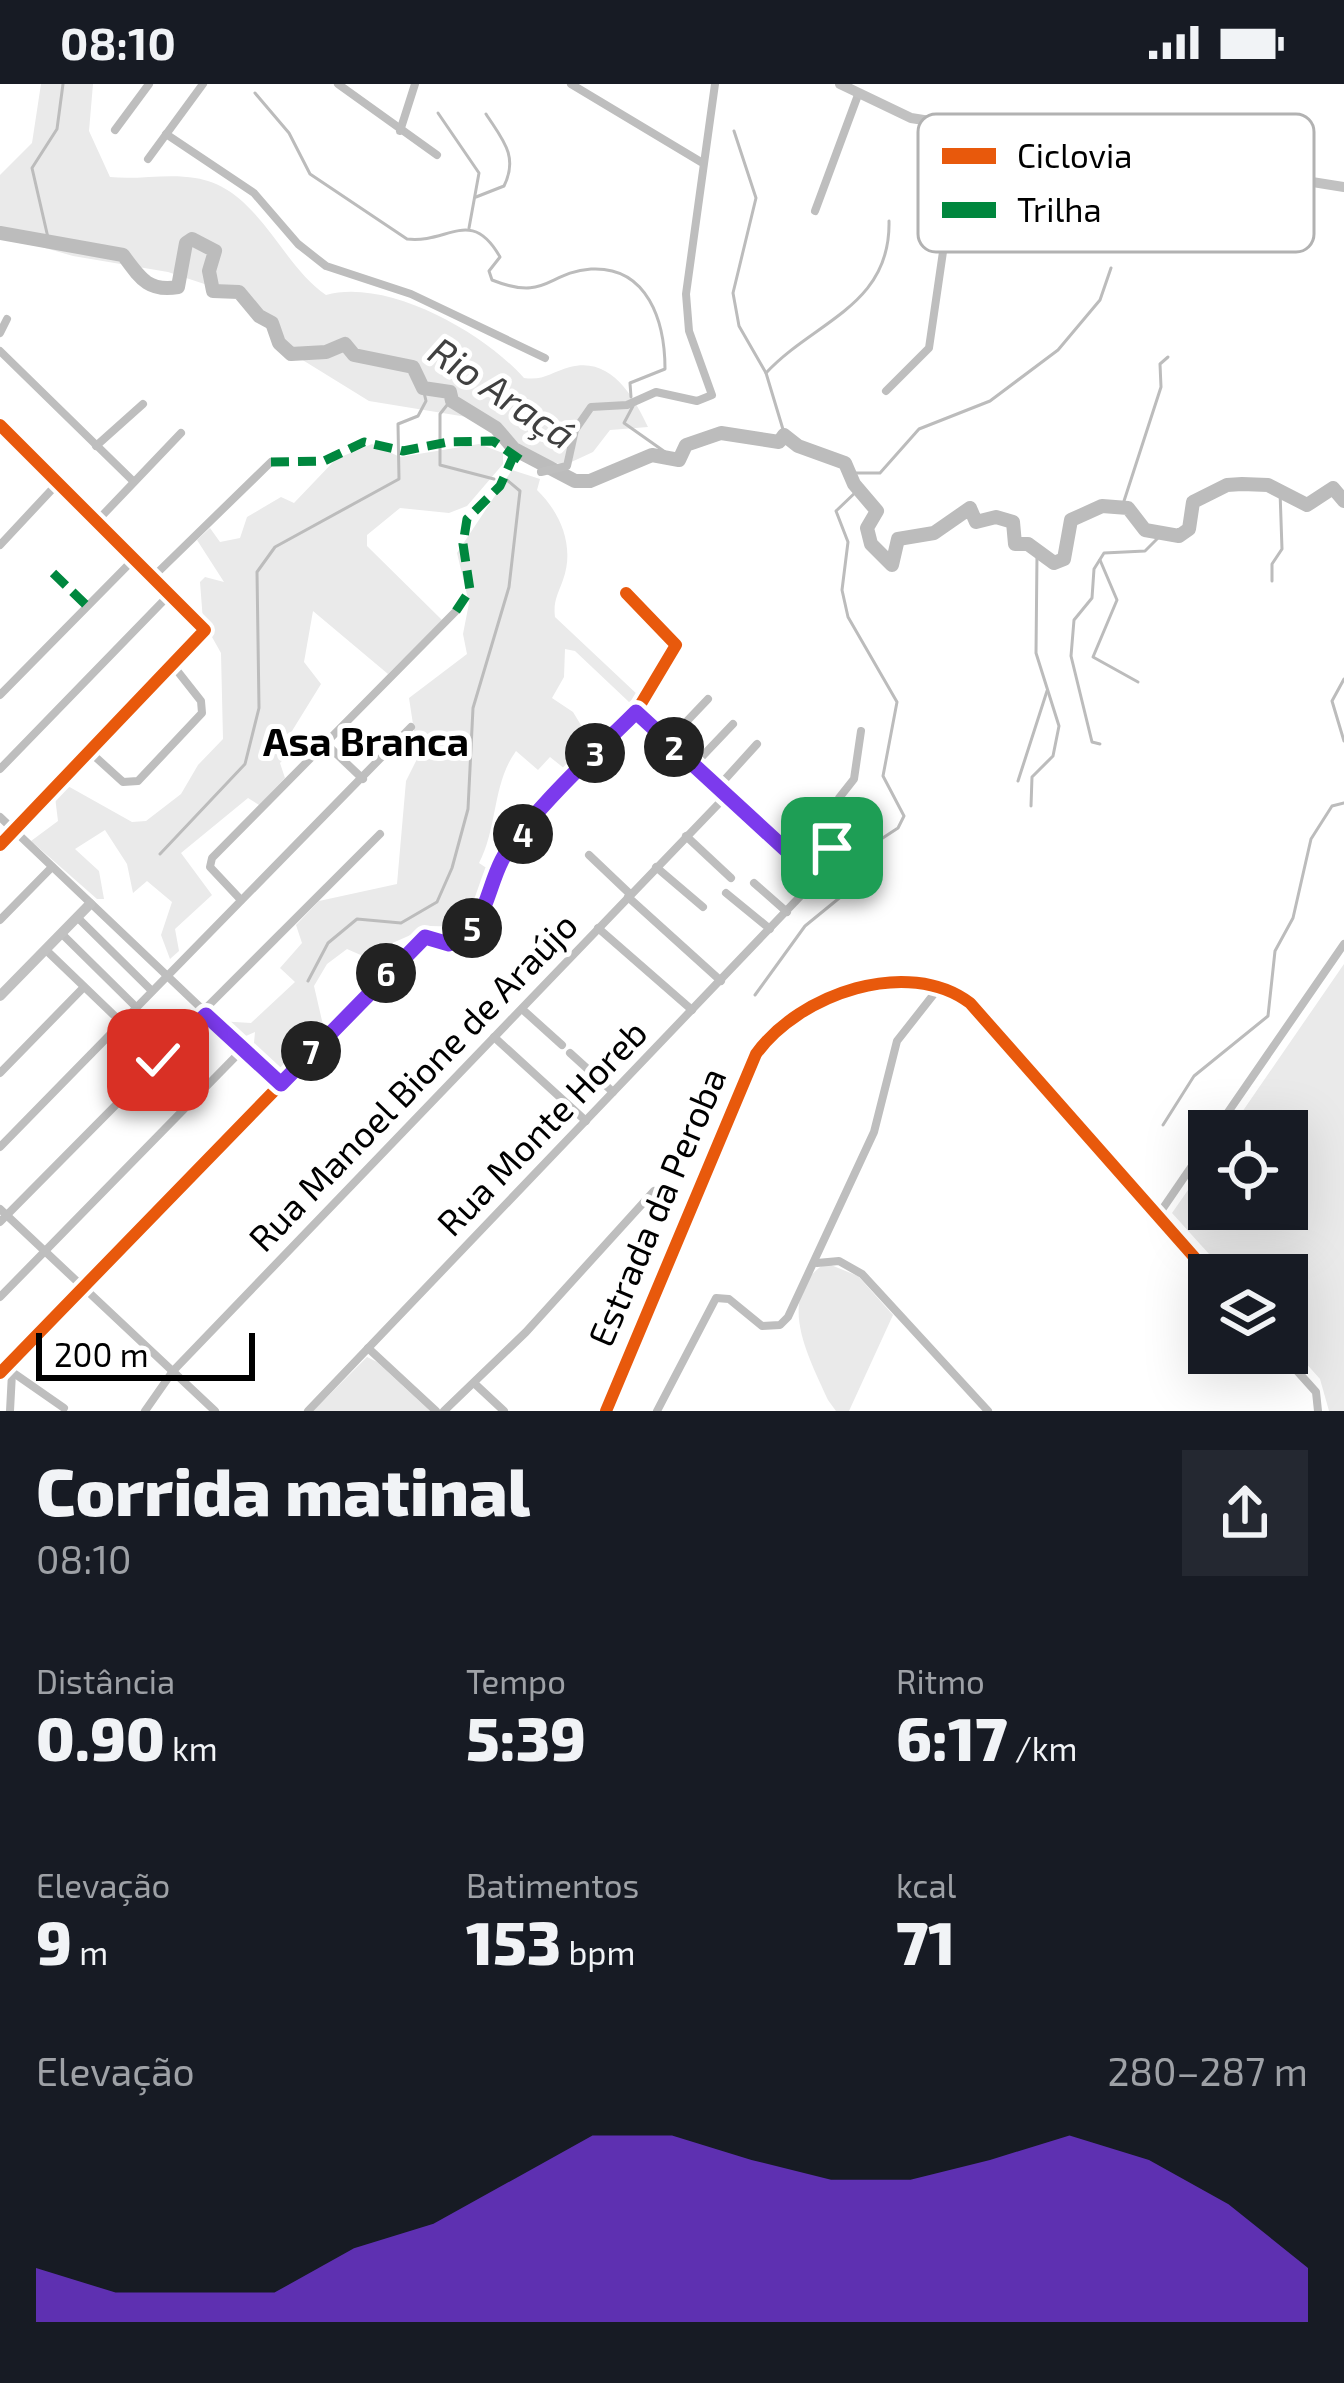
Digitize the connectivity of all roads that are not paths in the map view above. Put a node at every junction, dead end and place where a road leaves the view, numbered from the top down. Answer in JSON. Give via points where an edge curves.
{"nodes":[{"id":1,"x":149,"y":84,"type":"edge"},
{"id":2,"x":203,"y":84,"type":"edge"},
{"id":3,"x":415,"y":84,"type":"edge"},
{"id":4,"x":571,"y":84,"type":"edge"},
{"id":5,"x":715,"y":84,"type":"edge"},
{"id":6,"x":840,"y":84,"type":"edge"},
{"id":7,"x":341,"y":85,"type":"edge"},
{"id":8,"x":858,"y":95,"type":"junction"},
{"id":9,"x":918,"y":119,"type":"edge"},
{"id":10,"x":116,"y":130,"type":"dead end"},
{"id":11,"x":400,"y":131,"type":"junction"},
{"id":12,"x":166,"y":134,"type":"junction"},
{"id":13,"x":437,"y":155,"type":"dead end"},
{"id":14,"x":148,"y":159,"type":"dead end"},
{"id":15,"x":701,"y":162,"type":"junction"},
{"id":16,"x":815,"y":211,"type":"dead end"},
{"id":17,"x":943,"y":252,"type":"edge"},
{"id":18,"x":7,"y":319,"type":"dead end"},
{"id":19,"x":0,"y":333,"type":"edge"},
{"id":20,"x":0,"y":351,"type":"edge"},
{"id":21,"x":544,"y":358,"type":"dead end"},
{"id":22,"x":886,"y":391,"type":"dead end"},
{"id":23,"x":143,"y":404,"type":"dead end"},
{"id":24,"x":0,"y":425,"type":"edge"},
{"id":25,"x":181,"y":433,"type":"dead end"},
{"id":26,"x":96,"y":446,"type":"junction"},
{"id":27,"x":271,"y":462,"type":"dead end"},
{"id":28,"x":541,"y":472,"type":"dead end"},
{"id":29,"x":133,"y":481,"type":"junction"},
{"id":30,"x":58,"y":483,"type":"junction"},
{"id":31,"x":97,"y":521,"type":"junction"},
{"id":32,"x":2,"y":540,"type":"edge"},
{"id":33,"x":135,"y":558,"type":"junction"},
{"id":34,"x":155,"y":575,"type":"junction"},
{"id":35,"x":172,"y":592,"type":"junction"},
{"id":36,"x":626,"y":593,"type":"dead end"},
{"id":37,"x":456,"y":610,"type":"dead end"},
{"id":38,"x":174,"y":668,"type":"junction"},
{"id":39,"x":0,"y":695,"type":"edge"},
{"id":40,"x":708,"y":699,"type":"dead end"},
{"id":41,"x":636,"y":712,"type":"junction"},
{"id":42,"x":733,"y":724,"type":"dead end"},
{"id":43,"x":411,"y":727,"type":"dead end"},
{"id":44,"x":860,"y":731,"type":"dead end"},
{"id":45,"x":668,"y":741,"type":"junction"},
{"id":46,"x":325,"y":743,"type":"junction"},
{"id":47,"x":757,"y":743,"type":"dead end"},
{"id":48,"x":91,"y":753,"type":"junction"},
{"id":49,"x":694,"y":765,"type":"junction"},
{"id":50,"x":0,"y":770,"type":"edge"},
{"id":51,"x":363,"y":779,"type":"junction"},
{"id":52,"x":718,"y":787,"type":"junction"},
{"id":53,"x":727,"y":795,"type":"junction"},
{"id":54,"x":0,"y":817,"type":"edge"},
{"id":55,"x":14,"y":831,"type":"junction"},
{"id":56,"x":380,"y":834,"type":"dead end"},
{"id":57,"x":686,"y":836,"type":"junction"},
{"id":58,"x":0,"y":845,"type":"edge"},
{"id":59,"x":589,"y":855,"type":"dead end"},
{"id":60,"x":52,"y":866,"type":"junction"},
{"id":61,"x":656,"y":867,"type":"junction"},
{"id":62,"x":811,"y":877,"type":"junction"},
{"id":63,"x":731,"y":878,"type":"dead end"},
{"id":64,"x":754,"y":883,"type":"dead end"},
{"id":65,"x":726,"y":892,"type":"dead end"},
{"id":66,"x":629,"y":895,"type":"junction"},
{"id":67,"x":241,"y":900,"type":"junction"},
{"id":68,"x":90,"y":904,"type":"junction"},
{"id":69,"x":703,"y":907,"type":"dead end"},
{"id":70,"x":787,"y":912,"type":"junction"},
{"id":71,"x":76,"y":917,"type":"junction"},
{"id":72,"x":0,"y":920,"type":"edge"},
{"id":73,"x":598,"y":928,"type":"junction"},
{"id":74,"x":770,"y":929,"type":"junction"},
{"id":75,"x":61,"y":933,"type":"junction"},
{"id":76,"x":1344,"y":944,"type":"edge"},
{"id":77,"x":44,"y":949,"type":"junction"},
{"id":78,"x":164,"y":977,"type":"junction"},
{"id":79,"x":721,"y":981,"type":"junction"},
{"id":80,"x":941,"y":985,"type":"junction"},
{"id":81,"x":83,"y":988,"type":"junction"},
{"id":82,"x":152,"y":991,"type":"junction"},
{"id":83,"x":0,"y":996,"type":"edge"},
{"id":84,"x":136,"y":1007,"type":"junction"},
{"id":85,"x":522,"y":1009,"type":"junction"},
{"id":86,"x":692,"y":1010,"type":"junction"},
{"id":87,"x":204,"y":1014,"type":"junction"},
{"id":88,"x":122,"y":1023,"type":"junction"},
{"id":89,"x":494,"y":1037,"type":"junction"},
{"id":90,"x":562,"y":1045,"type":"dead end"},
{"id":91,"x":243,"y":1049,"type":"junction"},
{"id":92,"x":570,"y":1053,"type":"dead end"},
{"id":93,"x":158,"y":1060,"type":"junction"},
{"id":94,"x":0,"y":1073,"type":"edge"},
{"id":95,"x":281,"y":1084,"type":"junction"},
{"id":96,"x":614,"y":1093,"type":"junction"},
{"id":97,"x":197,"y":1095,"type":"junction"},
{"id":98,"x":1229,"y":1110,"type":"edge"},
{"id":99,"x":586,"y":1121,"type":"junction"},
{"id":100,"x":0,"y":1147,"type":"edge"},
{"id":101,"x":1188,"y":1172,"type":"edge"},
{"id":102,"x":654,"y":1191,"type":"dead end"},
{"id":103,"x":1159,"y":1214,"type":"junction"},
{"id":104,"x":2,"y":1215,"type":"edge"},
{"id":105,"x":44,"y":1252,"type":"junction"},
{"id":106,"x":1192,"y":1254,"type":"edge"},
{"id":107,"x":816,"y":1264,"type":"junction"},
{"id":108,"x":82,"y":1288,"type":"junction"},
{"id":109,"x":0,"y":1297,"type":"edge"},
{"id":110,"x":368,"y":1348,"type":"junction"},
{"id":111,"x":6,"y":1370,"type":"edge"},
{"id":112,"x":173,"y":1371,"type":"junction"},
{"id":113,"x":1300,"y":1374,"type":"edge"},
{"id":114,"x":474,"y":1383,"type":"junction"},
{"id":115,"x":64,"y":1408,"type":"dead end"},
{"id":116,"x":10,"y":1411,"type":"edge"},
{"id":117,"x":145,"y":1411,"type":"edge"},
{"id":118,"x":214,"y":1411,"type":"edge"},
{"id":119,"x":308,"y":1411,"type":"edge"},
{"id":120,"x":440,"y":1411,"type":"edge"},
{"id":121,"x":504,"y":1411,"type":"edge"},
{"id":122,"x":606,"y":1411,"type":"edge"},
{"id":123,"x":657,"y":1411,"type":"edge"},
{"id":124,"x":988,"y":1411,"type":"edge"},
{"id":125,"x":1318,"y":1411,"type":"edge"}],
"edges":[{"from":1,"to":10,"type":"street"},
{"from":2,"to":12,"type":"street"},
{"from":3,"to":11,"type":"street"},
{"from":4,"to":15,"type":"street"},
{"from":5,"to":15,"type":"street"},
{"from":6,"to":8,"type":"main road"},
{"from":7,"to":11,"type":"street"},
{"from":8,"to":9,"type":"main road"},
{"from":8,"to":16,"type":"street"},
{"from":11,"to":13,"type":"street"},
{"from":12,"to":14,"type":"street"},
{"from":12,"to":21,"type":"street","via":[[254,193],[326,266],[429,302]]},
{"from":15,"to":28,"type":"street","via":[[686,294],[689,331],[712,394],[697,401],[656,392],[591,407],[561,470]]},
{"from":17,"to":22,"type":"street","via":[[929,348]]},
{"from":18,"to":19,"type":"street"},
{"from":20,"to":26,"type":"street"},
{"from":23,"to":26,"type":"street"},
{"from":24,"to":30,"type":"street"},
{"from":25,"to":29,"type":"street"},
{"from":26,"to":29,"type":"street"},
{"from":27,"to":34,"type":"street"},
{"from":29,"to":31,"type":"street"},
{"from":30,"to":31,"type":"street"},
{"from":30,"to":32,"type":"street"},
{"from":31,"to":33,"type":"street"},
{"from":33,"to":34,"type":"street"},
{"from":33,"to":39,"type":"street"},
{"from":34,"to":35,"type":"street"},
{"from":35,"to":38,"type":"street","via":[[205,630]]},
{"from":35,"to":50,"type":"street"},
{"from":36,"to":41,"type":"street","via":[[676,645]]},
{"from":37,"to":46,"type":"street"},
{"from":38,"to":48,"type":"street"},
{"from":38,"to":48,"type":"street","via":[[202,712],[138,781],[123,782]]},
{"from":40,"to":45,"type":"street"},
{"from":41,"to":45,"type":"street"},
{"from":41,"to":95,"type":"street","via":[[505,854],[492,897],[465,936],[449,944],[425,937]]},
{"from":42,"to":49,"type":"street"},
{"from":43,"to":51,"type":"street"},
{"from":44,"to":62,"type":"street","name":"Rua Monte Horeb","via":[[854,778],[839,798],[841,834]]},
{"from":45,"to":49,"type":"street"},
{"from":46,"to":51,"type":"street"},
{"from":46,"to":67,"type":"street","via":[[210,861]]},
{"from":47,"to":52,"type":"street"},
{"from":48,"to":55,"type":"street"},
{"from":49,"to":52,"type":"street"},
{"from":51,"to":67,"type":"street"},
{"from":52,"to":53,"type":"street"},
{"from":53,"to":57,"type":"street","name":"Rua Manoel Bione de Araújo"},
{"from":53,"to":62,"type":"street"},
{"from":54,"to":55,"type":"street"},
{"from":55,"to":58,"type":"street"},
{"from":55,"to":60,"type":"street"},
{"from":56,"to":87,"type":"street"},
{"from":57,"to":61,"type":"street","name":"Rua Manoel Bione de Araújo"},
{"from":57,"to":63,"type":"street"},
{"from":59,"to":66,"type":"street"},
{"from":60,"to":68,"type":"street"},
{"from":60,"to":72,"type":"street"},
{"from":61,"to":66,"type":"street","name":"Rua Manoel Bione de Araújo"},
{"from":61,"to":69,"type":"street"},
{"from":62,"to":70,"type":"street","name":"Rua Monte Horeb"},
{"from":64,"to":70,"type":"street"},
{"from":65,"to":74,"type":"street"},
{"from":66,"to":73,"type":"street","name":"Rua Manoel Bione de Araújo"},
{"from":66,"to":79,"type":"street"},
{"from":67,"to":78,"type":"street"},
{"from":68,"to":71,"type":"main road"},
{"from":68,"to":78,"type":"street"},
{"from":70,"to":74,"type":"street","name":"Rua Monte Horeb"},
{"from":71,"to":75,"type":"main road"},
{"from":71,"to":82,"type":"street"},
{"from":73,"to":85,"type":"street","name":"Rua Manoel Bione de Araújo"},
{"from":73,"to":86,"type":"street"},
{"from":74,"to":79,"type":"street","name":"Rua Monte Horeb"},
{"from":75,"to":77,"type":"main road"},
{"from":75,"to":84,"type":"street"},
{"from":76,"to":98,"type":"street"},
{"from":77,"to":81,"type":"street"},
{"from":77,"to":83,"type":"main road"},
{"from":78,"to":82,"type":"street"},
{"from":78,"to":87,"type":"street"},
{"from":79,"to":86,"type":"street","name":"Rua Monte Horeb"},
{"from":80,"to":103,"type":"street","via":[[970,1004]]},
{"from":80,"to":107,"type":"street","via":[[898,1041],[874,1132]]},
{"from":80,"to":122,"type":"street","name":"Estrada da Peroba","via":[[896,982],[845,993],[760,1047]]},
{"from":81,"to":88,"type":"street"},
{"from":81,"to":94,"type":"street"},
{"from":82,"to":84,"type":"street"},
{"from":84,"to":88,"type":"street"},
{"from":85,"to":89,"type":"street","name":"Rua Manoel Bione de Araújo"},
{"from":85,"to":90,"type":"street"},
{"from":86,"to":96,"type":"street","name":"Rua Monte Horeb"},
{"from":87,"to":91,"type":"street"},
{"from":87,"to":93,"type":"street"},
{"from":88,"to":93,"type":"street"},
{"from":88,"to":100,"type":"street"},
{"from":89,"to":99,"type":"street"},
{"from":89,"to":112,"type":"street","name":"Rua Manoel Bione de Araújo"},
{"from":91,"to":95,"type":"street"},
{"from":91,"to":97,"type":"street"},
{"from":92,"to":96,"type":"street"},
{"from":93,"to":97,"type":"street"},
{"from":93,"to":104,"type":"street"},
{"from":95,"to":108,"type":"street"},
{"from":96,"to":99,"type":"street","name":"Rua Monte Horeb"},
{"from":97,"to":105,"type":"street"},
{"from":99,"to":110,"type":"street","name":"Rua Monte Horeb"},
{"from":101,"to":103,"type":"street"},
{"from":102,"to":114,"type":"street"},
{"from":103,"to":106,"type":"street"},
{"from":104,"to":105,"type":"street"},
{"from":105,"to":108,"type":"street"},
{"from":105,"to":109,"type":"street"},
{"from":107,"to":123,"type":"street","via":[[780,1325],[762,1326],[722,1297],[708,1307]]},
{"from":107,"to":124,"type":"street","via":[[839,1261],[862,1274]]},
{"from":108,"to":111,"type":"street"},
{"from":108,"to":112,"type":"street"},
{"from":110,"to":119,"type":"street","name":"Rua Monte Horeb"},
{"from":110,"to":120,"type":"street"},
{"from":111,"to":115,"type":"street"},
{"from":111,"to":116,"type":"street"},
{"from":112,"to":117,"type":"street","name":"Rua Manoel Bione de Araújo"},
{"from":112,"to":118,"type":"street"},
{"from":113,"to":125,"type":"street","via":[[1316,1392]]},
{"from":114,"to":120,"type":"street"},
{"from":114,"to":121,"type":"street"}]}
